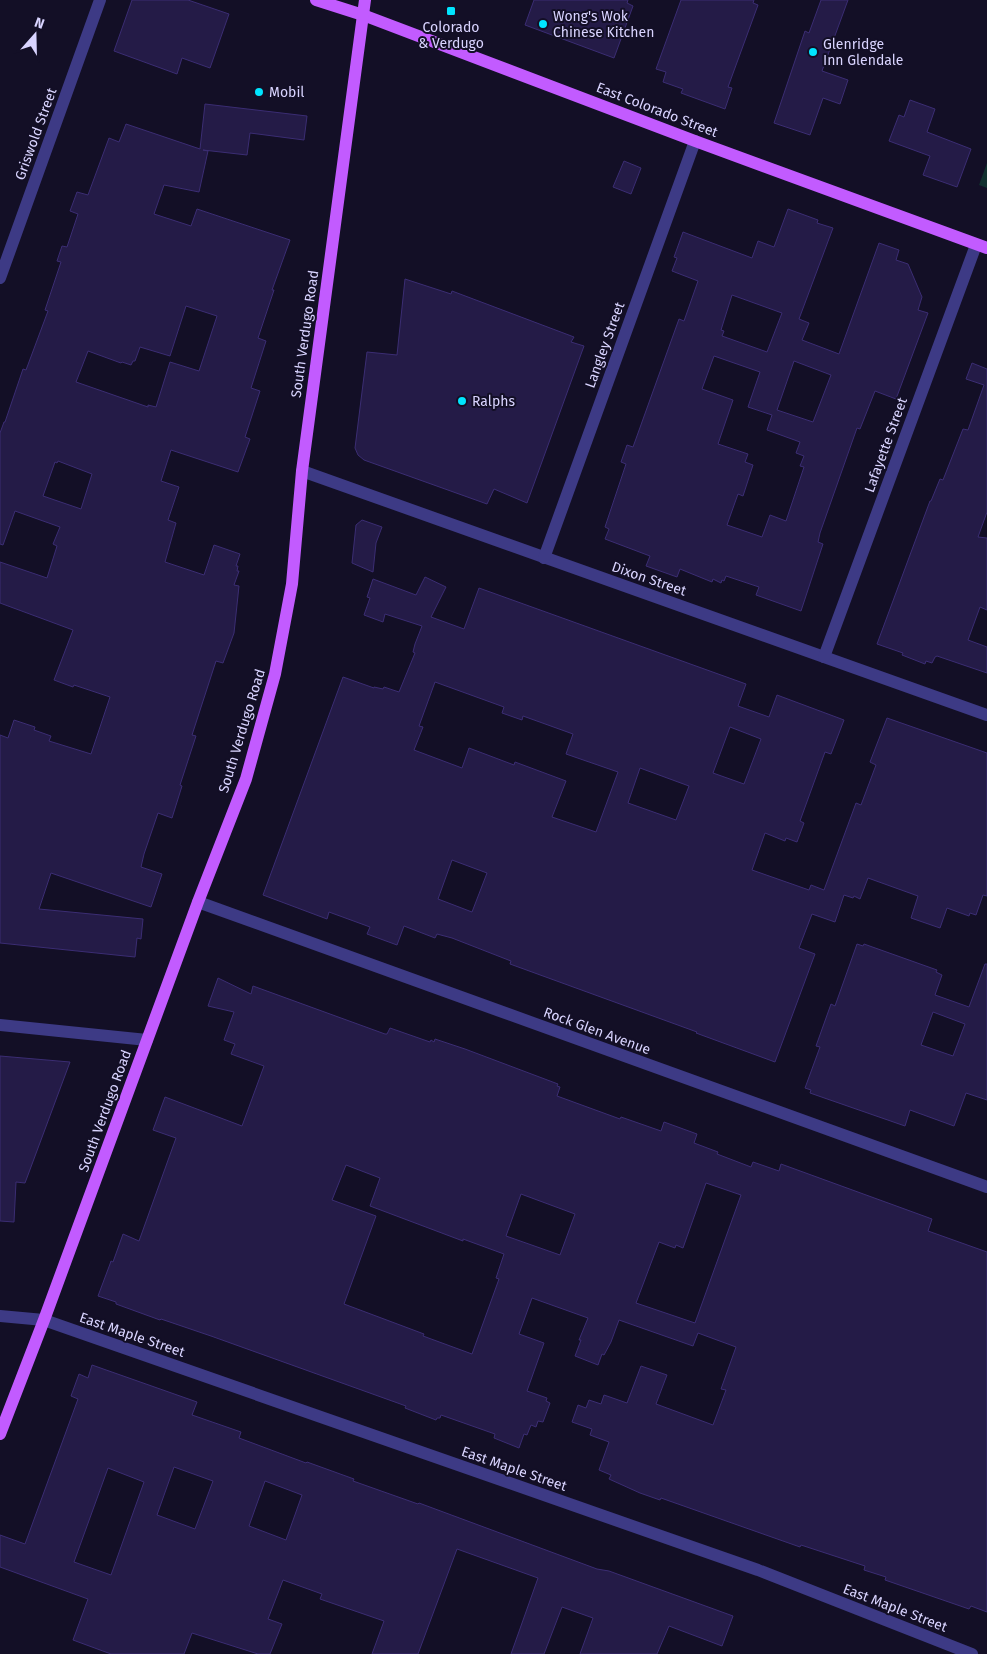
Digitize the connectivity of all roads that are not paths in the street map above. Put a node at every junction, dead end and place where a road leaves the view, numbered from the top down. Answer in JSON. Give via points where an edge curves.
{"nodes":[{"id":1,"x":100,"y":0,"type":"edge"},
{"id":2,"x":316,"y":0,"type":"edge"},
{"id":3,"x":365,"y":0,"type":"edge"},
{"id":4,"x":363,"y":15,"type":"junction"},
{"id":5,"x":695,"y":141,"type":"junction"},
{"id":6,"x":981,"y":247,"type":"edge"},
{"id":7,"x":0,"y":278,"type":"edge"},
{"id":8,"x":302,"y":471,"type":"junction"},
{"id":9,"x":544,"y":558,"type":"junction"},
{"id":10,"x":824,"y":656,"type":"junction"},
{"id":11,"x":987,"y":715,"type":"edge"},
{"id":12,"x":198,"y":902,"type":"junction"},
{"id":13,"x":0,"y":1025,"type":"edge"},
{"id":14,"x":147,"y":1040,"type":"junction"},
{"id":15,"x":987,"y":1188,"type":"edge"},
{"id":16,"x":0,"y":1316,"type":"edge"},
{"id":17,"x":44,"y":1320,"type":"junction"},
{"id":18,"x":0,"y":1434,"type":"edge"},
{"id":19,"x":972,"y":1654,"type":"edge"}],
"edges":[{"from":1,"to":7,"type":"street","name":"Griswold Street"},
{"from":2,"to":4,"type":"main road","name":"East Colorado Street"},
{"from":3,"to":4,"type":"main road","name":"South Verdugo Road"},
{"from":4,"to":5,"type":"main road","name":"East Colorado Street"},
{"from":4,"to":8,"type":"main road","name":"South Verdugo Road"},
{"from":5,"to":6,"type":"main road","name":"East Colorado Street"},
{"from":5,"to":9,"type":"street","name":"Langley Street"},
{"from":6,"to":10,"type":"street","name":"Lafayette Street"},
{"from":8,"to":9,"type":"street","name":"Dixon Street"},
{"from":8,"to":12,"type":"main road","name":"South Verdugo Road","via":[[292,584],[276,674],[246,780]]},
{"from":9,"to":10,"type":"street","name":"Dixon Street"},
{"from":10,"to":11,"type":"street","name":"Dixon Street"},
{"from":12,"to":14,"type":"main road","name":"South Verdugo Road"},
{"from":12,"to":15,"type":"street","name":"Rock Glen Avenue"},
{"from":13,"to":14,"type":"street"},
{"from":14,"to":17,"type":"main road","name":"South Verdugo Road"},
{"from":16,"to":17,"type":"street","name":"East Maple Street"},
{"from":17,"to":18,"type":"main road","name":"South Verdugo Road"},
{"from":17,"to":19,"type":"street","name":"East Maple Street","via":[[758,1570]]}]}
